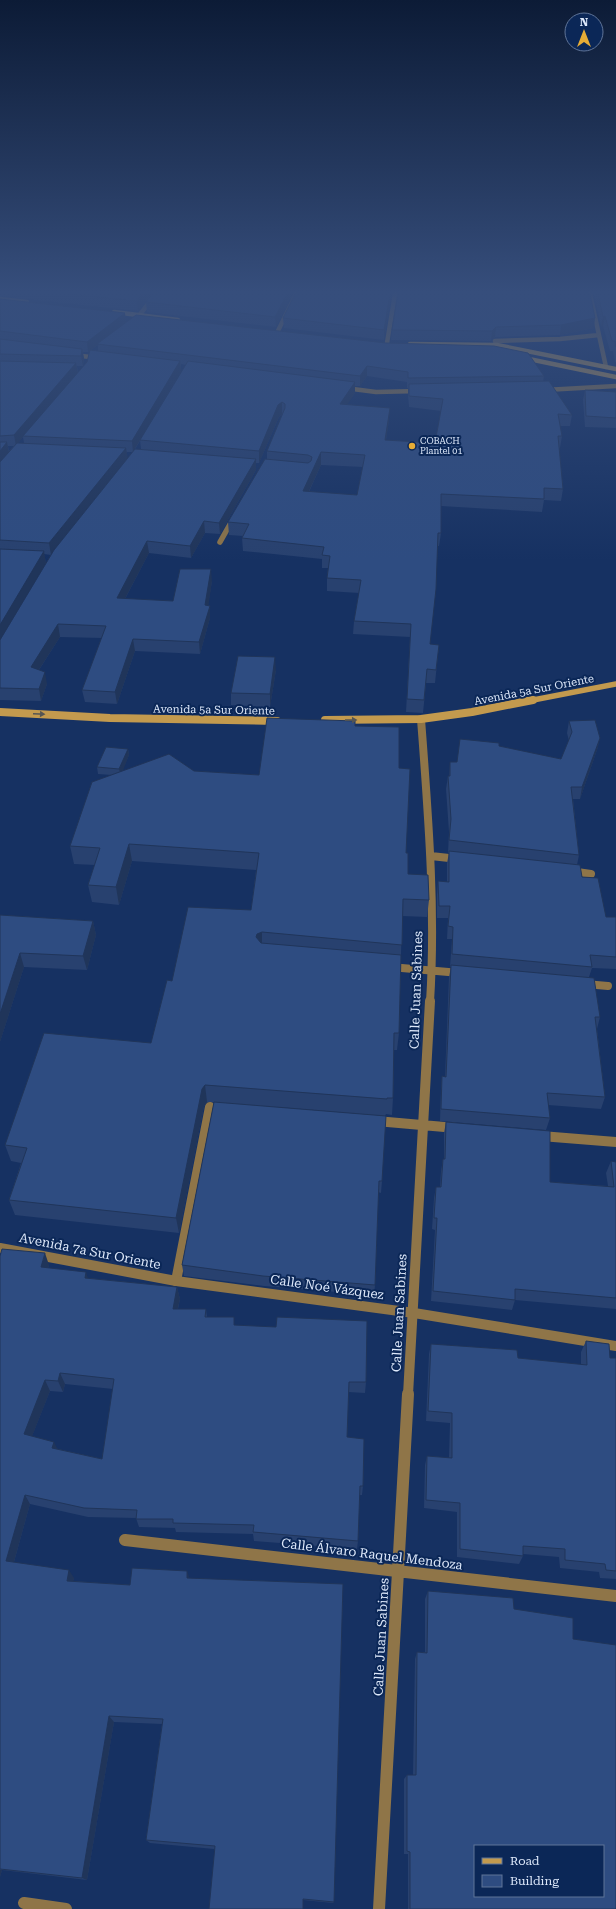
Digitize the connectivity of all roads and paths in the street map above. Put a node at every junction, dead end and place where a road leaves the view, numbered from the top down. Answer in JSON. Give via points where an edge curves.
{"nodes":[{"id":1,"x":616,"y":386,"type":"edge"},
{"id":2,"x":336,"y":387,"type":"edge"},
{"id":3,"x":539,"y":390,"type":"edge"},
{"id":4,"x":421,"y":391,"type":"edge"},
{"id":5,"x":236,"y":515,"type":"edge"},
{"id":6,"x":220,"y":542,"type":"dead end"},
{"id":7,"x":616,"y":684,"type":"edge"},
{"id":8,"x":0,"y":712,"type":"edge"},
{"id":9,"x":421,"y":719,"type":"junction"},
{"id":10,"x":318,"y":720,"type":"edge"},
{"id":11,"x":287,"y":721,"type":"edge"},
{"id":12,"x":431,"y":856,"type":"junction"},
{"id":13,"x":469,"y":860,"type":"edge"},
{"id":14,"x":561,"y":870,"type":"edge"},
{"id":15,"x":592,"y":874,"type":"dead end"},
{"id":16,"x":378,"y":966,"type":"edge"},
{"id":17,"x":432,"y":970,"type":"junction"},
{"id":18,"x":470,"y":974,"type":"edge"},
{"id":19,"x":578,"y":983,"type":"edge"},
{"id":20,"x":608,"y":986,"type":"dead end"},
{"id":21,"x":214,"y":1108,"type":"edge"},
{"id":22,"x":368,"y":1121,"type":"edge"},
{"id":23,"x":424,"y":1126,"type":"junction"},
{"id":24,"x":462,"y":1129,"type":"edge"},
{"id":25,"x":532,"y":1135,"type":"edge"},
{"id":26,"x":616,"y":1142,"type":"edge"},
{"id":27,"x":0,"y":1248,"type":"edge"},
{"id":28,"x":176,"y":1281,"type":"junction"},
{"id":29,"x":414,"y":1313,"type":"junction"},
{"id":30,"x":616,"y":1346,"type":"edge"},
{"id":31,"x":125,"y":1540,"type":"dead end"},
{"id":32,"x":399,"y":1571,"type":"junction"},
{"id":33,"x":616,"y":1596,"type":"edge"},
{"id":34,"x":24,"y":1903,"type":"dead end"},
{"id":35,"x":66,"y":1909,"type":"edge"},
{"id":36,"x":379,"y":1909,"type":"edge"}],
"edges":[{"from":1,"to":3,"type":"street"},
{"from":2,"to":4,"type":"street","via":[[376,392]]},
{"from":5,"to":6,"type":"street"},
{"from":7,"to":9,"type":"main road","name":"Avenida 5a Sur Oriente","via":[[472,712]]},
{"from":8,"to":11,"type":"main road","name":"Avenida 5a Sur Oriente","one_way":true,"via":[[110,718]]},
{"from":10,"to":9,"type":"main road","name":"Avenida 5a Sur Oriente","one_way":true},
{"from":9,"to":12,"type":"street","name":"Calle Juan Sabines"},
{"from":12,"to":13,"type":"street"},
{"from":12,"to":17,"type":"street","name":"Calle Juan Sabines"},
{"from":14,"to":15,"type":"street"},
{"from":16,"to":17,"type":"street"},
{"from":17,"to":18,"type":"street"},
{"from":17,"to":23,"type":"street","name":"Calle Juan Sabines"},
{"from":19,"to":20,"type":"street"},
{"from":21,"to":28,"type":"street"},
{"from":22,"to":23,"type":"street"},
{"from":23,"to":24,"type":"street"},
{"from":23,"to":29,"type":"street","name":"Calle Juan Sabines"},
{"from":25,"to":26,"type":"street"},
{"from":27,"to":28,"type":"street","name":"Avenida 7a Sur Oriente"},
{"from":28,"to":29,"type":"street","name":"Calle Noé Vázquez"},
{"from":29,"to":30,"type":"street","name":"Calle Noé Vázquez"},
{"from":29,"to":32,"type":"street","name":"Calle Juan Sabines"},
{"from":31,"to":32,"type":"street","name":"Calle Álvaro Raquel Mendoza"},
{"from":32,"to":33,"type":"street","name":"Calle Álvaro Raquel Mendoza"},
{"from":32,"to":36,"type":"street","name":"Calle Juan Sabines"},
{"from":34,"to":35,"type":"street"}]}
